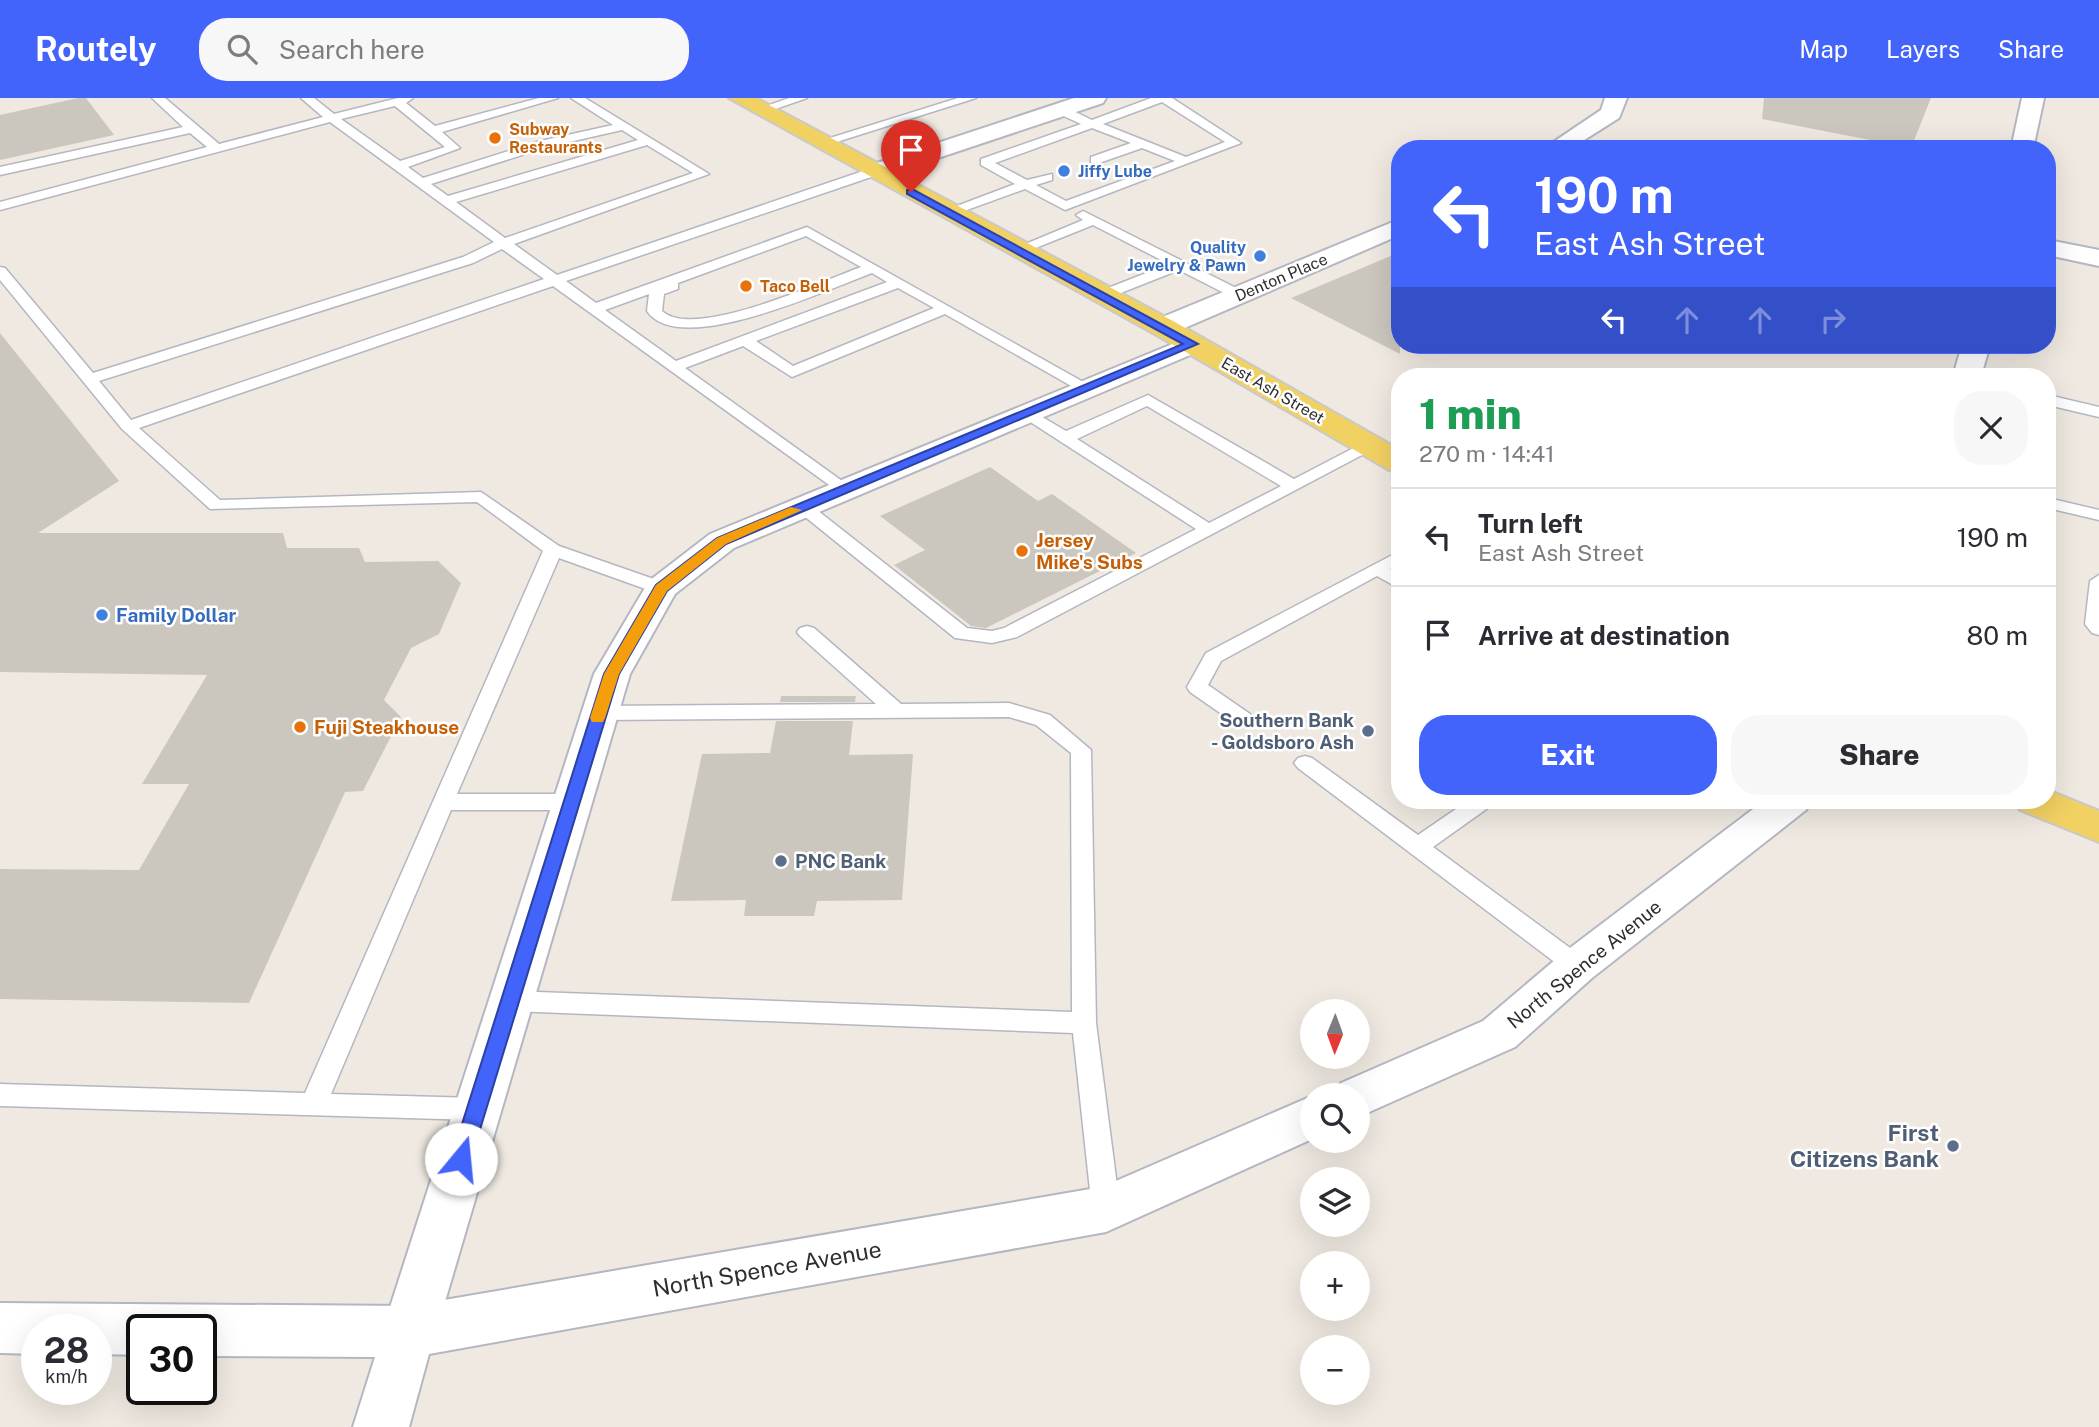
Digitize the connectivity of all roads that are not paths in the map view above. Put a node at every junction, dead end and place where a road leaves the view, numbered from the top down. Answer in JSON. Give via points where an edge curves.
{"nodes":[{"id":1,"x":158,"y":98,"type":"edge"},
{"id":2,"x":307,"y":98,"type":"edge"},
{"id":3,"x":414,"y":98,"type":"edge"},
{"id":4,"x":552,"y":98,"type":"edge"},
{"id":5,"x":577,"y":98,"type":"edge"},
{"id":6,"x":801,"y":98,"type":"edge"},
{"id":7,"x":970,"y":98,"type":"edge"},
{"id":8,"x":1096,"y":98,"type":"edge"},
{"id":9,"x":1163,"y":98,"type":"edge"},
{"id":10,"x":1615,"y":98,"type":"edge"},
{"id":11,"x":2033,"y":98,"type":"edge"},
{"id":12,"x":397,"y":102,"type":"junction"},
{"id":13,"x":750,"y":104,"type":"edge"},
{"id":14,"x":1061,"y":110,"type":"junction"},
{"id":15,"x":332,"y":118,"type":"junction"},
{"id":16,"x":1092,"y":124,"type":"junction"},
{"id":17,"x":624,"y":126,"type":"junction"},
{"id":18,"x":192,"y":129,"type":"junction"},
{"id":19,"x":432,"y":131,"type":"junction"},
{"id":20,"x":1569,"y":140,"type":"edge"},
{"id":21,"x":2024,"y":140,"type":"edge"},
{"id":22,"x":649,"y":141,"type":"junction"},
{"id":23,"x":820,"y":143,"type":"junction"},
{"id":24,"x":1141,"y":144,"type":"junction"},
{"id":25,"x":216,"y":148,"type":"junction"},
{"id":26,"x":1095,"y":160,"type":"dead end"},
{"id":27,"x":1186,"y":161,"type":"junction"},
{"id":28,"x":398,"y":166,"type":"junction"},
{"id":29,"x":0,"y":172,"type":"edge"},
{"id":30,"x":873,"y":172,"type":"junction"},
{"id":31,"x":1047,"y":177,"type":"dead end"},
{"id":32,"x":421,"y":183,"type":"junction"},
{"id":33,"x":1024,"y":185,"type":"junction"},
{"id":34,"x":446,"y":201,"type":"junction"},
{"id":35,"x":0,"y":206,"type":"edge"},
{"id":36,"x":1065,"y":206,"type":"junction"},
{"id":37,"x":948,"y":212,"type":"junction"},
{"id":38,"x":1094,"y":220,"type":"junction"},
{"id":39,"x":1391,"y":230,"type":"edge"},
{"id":40,"x":503,"y":243,"type":"junction"},
{"id":41,"x":1018,"y":250,"type":"junction"},
{"id":42,"x":2056,"y":250,"type":"edge"},
{"id":43,"x":2099,"y":258,"type":"edge"},
{"id":44,"x":724,"y":261,"type":"junction"},
{"id":45,"x":1180,"y":265,"type":"junction"},
{"id":46,"x":873,"y":268,"type":"junction"},
{"id":47,"x":0,"y":271,"type":"edge"},
{"id":48,"x":555,"y":281,"type":"junction"},
{"id":49,"x":898,"y":283,"type":"junction"},
{"id":50,"x":1103,"y":295,"type":"junction"},
{"id":51,"x":1239,"y":295,"type":"junction"},
{"id":52,"x":594,"y":309,"type":"junction"},
{"id":53,"x":945,"y":309,"type":"junction"},
{"id":54,"x":1177,"y":336,"type":"junction"},
{"id":55,"x":745,"y":341,"type":"junction"},
{"id":56,"x":674,"y":367,"type":"junction"},
{"id":57,"x":90,"y":379,"type":"junction"},
{"id":58,"x":1086,"y":388,"type":"junction"},
{"id":59,"x":2056,"y":402,"type":"edge"},
{"id":60,"x":2099,"y":412,"type":"edge"},
{"id":61,"x":1026,"y":414,"type":"junction"},
{"id":62,"x":128,"y":426,"type":"junction"},
{"id":63,"x":1065,"y":439,"type":"junction"},
{"id":64,"x":1370,"y":446,"type":"junction"},
{"id":65,"x":1391,"y":458,"type":"edge"},
{"id":66,"x":1293,"y":486,"type":"junction"},
{"id":67,"x":843,"y":490,"type":"junction"},
{"id":68,"x":2056,"y":505,"type":"edge"},
{"id":69,"x":802,"y":507,"type":"junction"},
{"id":70,"x":2099,"y":515,"type":"edge"},
{"id":71,"x":1209,"y":530,"type":"junction"},
{"id":72,"x":553,"y":550,"type":"junction"},
{"id":73,"x":1391,"y":561,"type":"edge"},
{"id":74,"x":1377,"y":568,"type":"junction"},
{"id":75,"x":1391,"y":577,"type":"edge"},
{"id":76,"x":2099,"y":581,"type":"edge"},
{"id":77,"x":661,"y":588,"type":"junction"},
{"id":78,"x":2099,"y":629,"type":"edge"},
{"id":79,"x":807,"y":632,"type":"dead end"},
{"id":80,"x":599,"y":712,"type":"junction"},
{"id":81,"x":897,"y":712,"type":"junction"},
{"id":82,"x":1243,"y":719,"type":"dead end"},
{"id":83,"x":1305,"y":763,"type":"dead end"},
{"id":84,"x":443,"y":802,"type":"junction"},
{"id":85,"x":572,"y":803,"type":"junction"},
{"id":86,"x":1471,"y":809,"type":"edge"},
{"id":87,"x":1780,"y":809,"type":"edge"},
{"id":88,"x":2056,"y":809,"type":"edge"},
{"id":89,"x":2099,"y":827,"type":"edge"},
{"id":90,"x":1417,"y":847,"type":"junction"},
{"id":91,"x":1577,"y":965,"type":"junction"},
{"id":92,"x":511,"y":1000,"type":"junction"},
{"id":93,"x":1084,"y":1023,"type":"junction"},
{"id":94,"x":1370,"y":1092,"type":"edge"},
{"id":95,"x":0,"y":1095,"type":"edge"},
{"id":96,"x":313,"y":1105,"type":"junction"},
{"id":97,"x":476,"y":1110,"type":"junction"},
{"id":98,"x":1300,"y":1122,"type":"edge"},
{"id":99,"x":1106,"y":1209,"type":"junction"},
{"id":100,"x":0,"y":1328,"type":"edge"},
{"id":101,"x":126,"y":1329,"type":"edge"},
{"id":102,"x":217,"y":1330,"type":"edge"},
{"id":103,"x":409,"y":1332,"type":"junction"},
{"id":104,"x":381,"y":1427,"type":"edge"}],
"edges":[{"from":1,"to":18,"type":"lane"},
{"from":2,"to":15,"type":"lane"},
{"from":3,"to":12,"type":"lane"},
{"from":4,"to":19,"type":"lane"},
{"from":5,"to":17,"type":"lane"},
{"from":6,"to":13,"type":"lane"},
{"from":7,"to":23,"type":"lane"},
{"from":8,"to":14,"type":"street"},
{"from":9,"to":16,"type":"lane"},
{"from":9,"to":27,"type":"lane","via":[[1235,143]]},
{"from":10,"to":20,"type":"street","via":[[1611,113]]},
{"from":11,"to":21,"type":"street"},
{"from":12,"to":15,"type":"lane"},
{"from":12,"to":19,"type":"lane"},
{"from":13,"to":23,"type":"main road","name":"East Ash Street"},
{"from":14,"to":16,"type":"lane"},
{"from":14,"to":30,"type":"street"},
{"from":15,"to":25,"type":"lane"},
{"from":15,"to":28,"type":"lane"},
{"from":16,"to":24,"type":"lane"},
{"from":16,"to":33,"type":"lane","via":[[985,162]]},
{"from":17,"to":22,"type":"lane"},
{"from":17,"to":32,"type":"lane","via":[[544,144]]},
{"from":18,"to":25,"type":"lane"},
{"from":18,"to":29,"type":"lane"},
{"from":19,"to":28,"type":"lane","via":[[454,148]]},
{"from":22,"to":34,"type":"lane"},
{"from":22,"to":40,"type":"lane","via":[[704,174]]},
{"from":23,"to":30,"type":"main road","name":"East Ash Street"},
{"from":24,"to":26,"type":"lane"},
{"from":24,"to":27,"type":"lane"},
{"from":25,"to":35,"type":"lane"},
{"from":27,"to":36,"type":"lane"},
{"from":28,"to":32,"type":"lane"},
{"from":30,"to":37,"type":"main road","name":"East Ash Street"},
{"from":30,"to":48,"type":"lane"},
{"from":31,"to":33,"type":"lane"},
{"from":32,"to":34,"type":"lane"},
{"from":33,"to":36,"type":"lane"},
{"from":33,"to":37,"type":"lane"},
{"from":34,"to":40,"type":"lane"},
{"from":36,"to":38,"type":"lane"},
{"from":37,"to":41,"type":"main road","name":"East Ash Street"},
{"from":38,"to":41,"type":"lane"},
{"from":38,"to":45,"type":"lane"},
{"from":39,"to":51,"type":"street","name":"Denton Place"},
{"from":40,"to":48,"type":"lane"},
{"from":40,"to":57,"type":"lane","via":[[467,260]]},
{"from":41,"to":50,"type":"main road","name":"East Ash Street"},
{"from":42,"to":43,"type":"street"},
{"from":44,"to":46,"type":"lane","via":[[807,231]]},
{"from":44,"to":46,"type":"lane","via":[[719,269],[657,292],[656,313],[667,321],[721,323]]},
{"from":44,"to":52,"type":"lane"},
{"from":45,"to":50,"type":"lane"},
{"from":45,"to":51,"type":"lane"},
{"from":46,"to":49,"type":"lane"},
{"from":47,"to":57,"type":"lane"},
{"from":48,"to":52,"type":"lane"},
{"from":48,"to":62,"type":"lane"},
{"from":49,"to":53,"type":"lane"},
{"from":49,"to":55,"type":"lane"},
{"from":50,"to":54,"type":"main road","name":"East Ash Street"},
{"from":51,"to":54,"type":"street","name":"Denton Place"},
{"from":52,"to":56,"type":"lane"},
{"from":53,"to":55,"type":"lane","via":[[792,372]]},
{"from":53,"to":58,"type":"lane"},
{"from":54,"to":58,"type":"street","name":"Denton Place"},
{"from":54,"to":64,"type":"main road","name":"East Ash Street"},
{"from":55,"to":56,"type":"lane"},
{"from":56,"to":67,"type":"lane"},
{"from":57,"to":62,"type":"lane"},
{"from":58,"to":61,"type":"street","name":"Denton Place"},
{"from":59,"to":60,"type":"lane"},
{"from":61,"to":63,"type":"lane"},
{"from":61,"to":67,"type":"street","name":"Denton Place"},
{"from":62,"to":72,"type":"lane","via":[[216,505],[481,497]]},
{"from":63,"to":66,"type":"lane","via":[[1148,400]]},
{"from":63,"to":71,"type":"lane"},
{"from":64,"to":65,"type":"main road","name":"East Ash Street"},
{"from":64,"to":66,"type":"lane"},
{"from":66,"to":71,"type":"lane"},
{"from":67,"to":69,"type":"street","name":"Denton Place"},
{"from":68,"to":70,"type":"lane"},
{"from":69,"to":71,"type":"lane","via":[[962,634],[992,637],[1010,633]]},
{"from":69,"to":77,"type":"street","name":"Denton Place","via":[[722,541]]},
{"from":72,"to":77,"type":"lane"},
{"from":72,"to":84,"type":"lane"},
{"from":73,"to":74,"type":"lane"},
{"from":74,"to":75,"type":"lane"},
{"from":74,"to":82,"type":"lane","via":[[1213,657],[1197,687]]},
{"from":76,"to":78,"type":"lane","via":[[2095,624]]},
{"from":77,"to":80,"type":"street","via":[[612,674]]},
{"from":79,"to":81,"type":"lane"},
{"from":80,"to":81,"type":"lane"},
{"from":80,"to":85,"type":"street"},
{"from":81,"to":93,"type":"lane","via":[[1009,710],[1043,720],[1081,750]]},
{"from":83,"to":90,"type":"lane"},
{"from":84,"to":85,"type":"lane"},
{"from":84,"to":96,"type":"lane"},
{"from":85,"to":92,"type":"street"},
{"from":86,"to":90,"type":"lane"},
{"from":87,"to":91,"type":"street","name":"North Spence Avenue"},
{"from":88,"to":89,"type":"main road"},
{"from":90,"to":91,"type":"lane"},
{"from":91,"to":94,"type":"street","name":"North Spence Avenue","via":[[1499,1034]]},
{"from":92,"to":93,"type":"lane"},
{"from":92,"to":97,"type":"street"},
{"from":93,"to":99,"type":"lane"},
{"from":95,"to":96,"type":"lane"},
{"from":96,"to":97,"type":"lane"},
{"from":97,"to":103,"type":"street"},
{"from":98,"to":99,"type":"street","name":"North Spence Avenue"},
{"from":99,"to":103,"type":"street","name":"North Spence Avenue"},
{"from":100,"to":101,"type":"street","name":"North Spence Avenue"},
{"from":102,"to":103,"type":"street","name":"North Spence Avenue"},
{"from":103,"to":104,"type":"street"}]}
